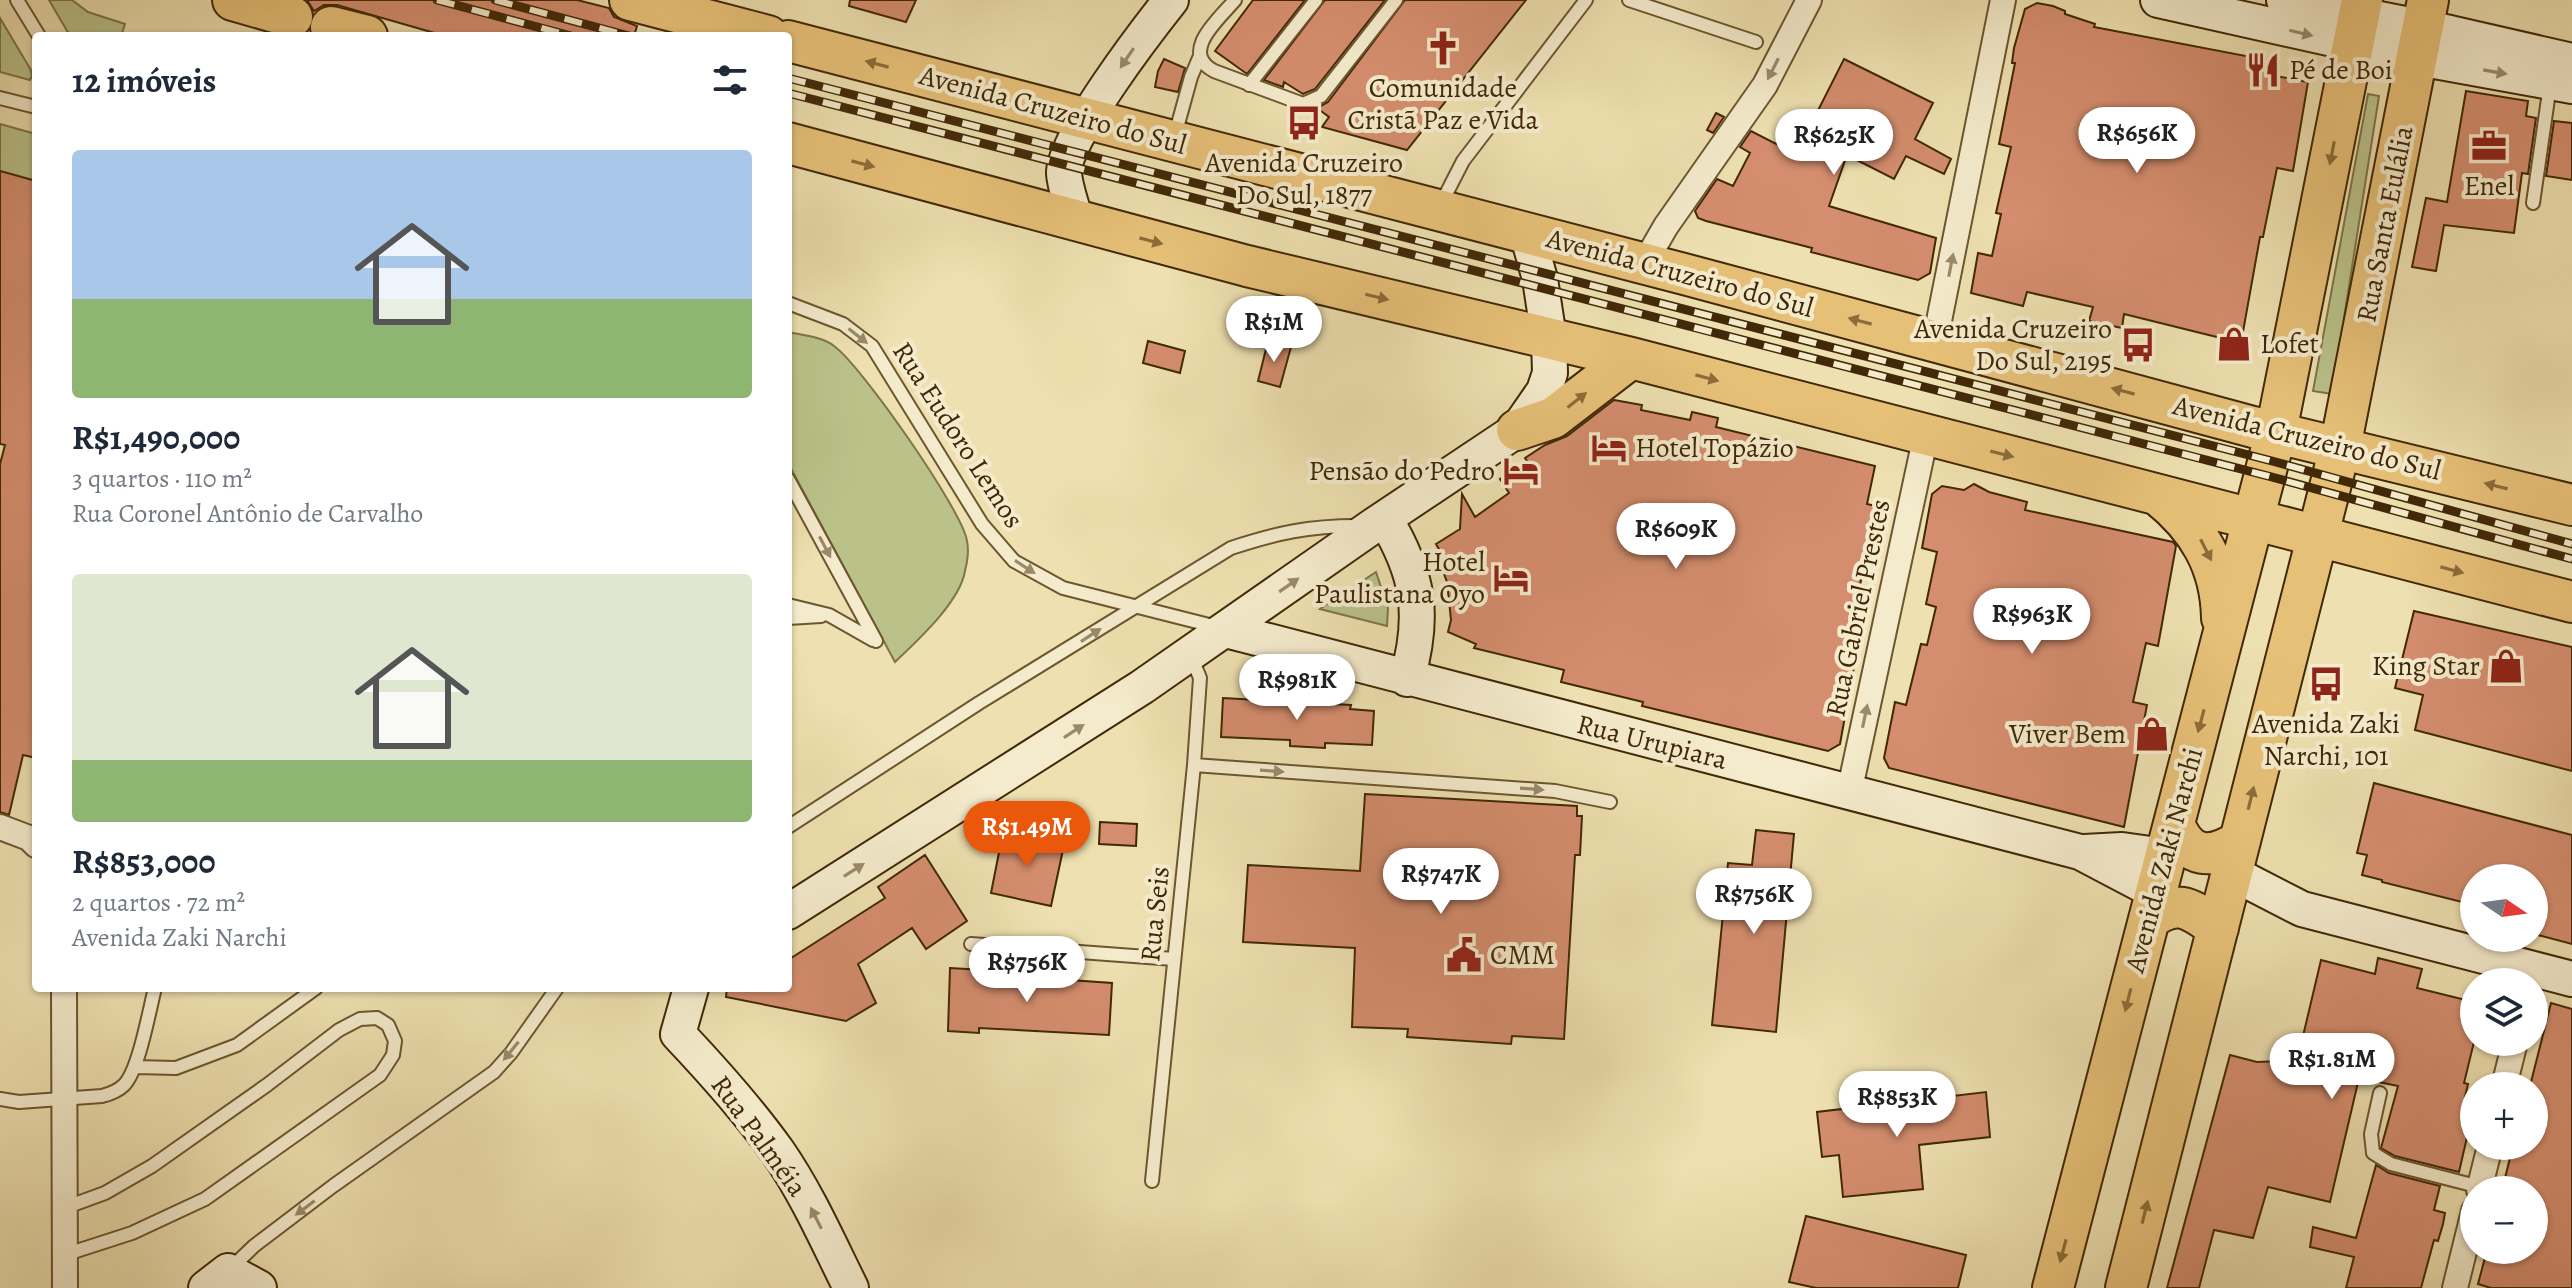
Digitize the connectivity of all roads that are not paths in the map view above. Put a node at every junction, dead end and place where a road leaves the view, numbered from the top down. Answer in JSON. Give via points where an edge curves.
{"nodes":[{"id":1,"x":17,"y":0,"type":"edge"},
{"id":2,"x":233,"y":0,"type":"edge"},
{"id":3,"x":630,"y":0,"type":"edge"},
{"id":4,"x":1171,"y":0,"type":"edge"},
{"id":5,"x":1235,"y":0,"type":"edge"},
{"id":6,"x":1316,"y":0,"type":"edge"},
{"id":7,"x":1396,"y":0,"type":"edge"},
{"id":8,"x":1586,"y":0,"type":"edge"},
{"id":9,"x":1629,"y":0,"type":"edge"},
{"id":10,"x":1809,"y":0,"type":"edge"},
{"id":11,"x":2003,"y":0,"type":"edge"},
{"id":12,"x":2158,"y":0,"type":"edge"},
{"id":13,"x":2284,"y":0,"type":"edge"},
{"id":14,"x":2199,"y":5,"type":"edge"},
{"id":15,"x":292,"y":17,"type":"dead end"},
{"id":16,"x":2358,"y":19,"type":"edge"},
{"id":17,"x":2423,"y":28,"type":"edge"},
{"id":18,"x":37,"y":32,"type":"edge"},
{"id":19,"x":753,"y":32,"type":"edge"},
{"id":20,"x":792,"y":42,"type":"edge"},
{"id":21,"x":1756,"y":42,"type":"dead end"},
{"id":22,"x":1199,"y":58,"type":"junction"},
{"id":23,"x":2567,"y":65,"type":"edge"},
{"id":24,"x":1249,"y":85,"type":"junction"},
{"id":25,"x":0,"y":98,"type":"edge"},
{"id":26,"x":32,"y":106,"type":"edge"},
{"id":27,"x":1087,"y":120,"type":"junction"},
{"id":28,"x":1173,"y":142,"type":"junction"},
{"id":29,"x":792,"y":144,"type":"edge"},
{"id":30,"x":2533,"y":203,"type":"dead end"},
{"id":31,"x":1438,"y":210,"type":"junction"},
{"id":32,"x":1076,"y":221,"type":"junction"},
{"id":33,"x":1527,"y":233,"type":"junction"},
{"id":34,"x":1644,"y":264,"type":"junction"},
{"id":35,"x":792,"y":305,"type":"edge"},
{"id":36,"x":1549,"y":338,"type":"junction"},
{"id":37,"x":1935,"y":341,"type":"junction"},
{"id":38,"x":1631,"y":358,"type":"junction"},
{"id":39,"x":1517,"y":430,"type":"junction"},
{"id":40,"x":2276,"y":432,"type":"junction"},
{"id":41,"x":1926,"y":435,"type":"junction"},
{"id":42,"x":2340,"y":448,"type":"junction"},
{"id":43,"x":792,"y":486,"type":"edge"},
{"id":44,"x":2155,"y":493,"type":"junction"},
{"id":45,"x":2572,"y":505,"type":"edge"},
{"id":46,"x":2254,"y":519,"type":"junction"},
{"id":47,"x":1379,"y":523,"type":"junction"},
{"id":48,"x":2318,"y":535,"type":"junction"},
{"id":49,"x":2572,"y":602,"type":"edge"},
{"id":50,"x":1137,"y":605,"type":"junction"},
{"id":51,"x":792,"y":606,"type":"edge"},
{"id":52,"x":829,"y":615,"type":"junction"},
{"id":53,"x":792,"y":618,"type":"edge"},
{"id":54,"x":1226,"y":630,"type":"junction"},
{"id":55,"x":2220,"y":645,"type":"junction"},
{"id":56,"x":1191,"y":654,"type":"junction"},
{"id":57,"x":1407,"y":679,"type":"junction"},
{"id":58,"x":1194,"y":765,"type":"junction"},
{"id":59,"x":1849,"y":793,"type":"junction"},
{"id":60,"x":1610,"y":802,"type":"dead end"},
{"id":61,"x":792,"y":824,"type":"edge"},
{"id":62,"x":0,"y":827,"type":"edge"},
{"id":63,"x":32,"y":841,"type":"edge"},
{"id":64,"x":2161,"y":873,"type":"junction"},
{"id":65,"x":2229,"y":886,"type":"junction"},
{"id":66,"x":792,"y":909,"type":"edge"},
{"id":67,"x":971,"y":944,"type":"dead end"},
{"id":68,"x":1174,"y":959,"type":"junction"},
{"id":69,"x":2504,"y":968,"type":"edge"},
{"id":70,"x":2548,"y":977,"type":"edge"},
{"id":71,"x":2572,"y":979,"type":"edge"},
{"id":72,"x":64,"y":992,"type":"edge"},
{"id":73,"x":154,"y":992,"type":"edge"},
{"id":74,"x":310,"y":992,"type":"edge"},
{"id":75,"x":554,"y":992,"type":"edge"},
{"id":76,"x":690,"y":992,"type":"edge"},
{"id":77,"x":135,"y":1067,"type":"junction"},
{"id":78,"x":2380,"y":1093,"type":"dead end"},
{"id":79,"x":0,"y":1099,"type":"edge"},
{"id":80,"x":65,"y":1099,"type":"junction"},
{"id":81,"x":1152,"y":1181,"type":"dead end"},
{"id":82,"x":2460,"y":1183,"type":"edge"},
{"id":83,"x":64,"y":1208,"type":"junction"},
{"id":84,"x":63,"y":1255,"type":"junction"},
{"id":85,"x":2461,"y":1264,"type":"edge"},
{"id":86,"x":217,"y":1280,"type":"edge"},
{"id":87,"x":65,"y":1288,"type":"edge"},
{"id":88,"x":259,"y":1288,"type":"edge"},
{"id":89,"x":851,"y":1288,"type":"edge"},
{"id":90,"x":2053,"y":1288,"type":"edge"},
{"id":91,"x":2126,"y":1288,"type":"edge"},
{"id":92,"x":2455,"y":1288,"type":"edge"}],
"edges":[{"from":1,"to":18,"type":"lane"},
{"from":2,"to":15,"type":"main road"},
{"from":3,"to":19,"type":"main road"},
{"from":4,"to":27,"type":"street","one_way":true},
{"from":5,"to":22,"type":"lane","via":[[1202,41]]},
{"from":6,"to":24,"type":"lane"},
{"from":7,"to":24,"type":"lane","via":[[1313,101],[1295,102]]},
{"from":8,"to":31,"type":"lane","via":[[1463,161]]},
{"from":9,"to":21,"type":"lane"},
{"from":10,"to":34,"type":"street","one_way":true,"via":[[1765,85]]},
{"from":37,"to":11,"type":"street","one_way":true},
{"from":12,"to":14,"type":"street"},
{"from":13,"to":16,"type":"street"},
{"from":14,"to":16,"type":"street","one_way":true},
{"from":16,"to":17,"type":"street"},
{"from":16,"to":40,"type":"main road","one_way":true},
{"from":17,"to":23,"type":"street"},
{"from":17,"to":42,"type":"main road","name":"Rua Santa Eulália"},
{"from":27,"to":20,"type":"main road","name":"Avenida Cruzeiro do Sul","one_way":true},
{"from":22,"to":24,"type":"lane","via":[[1214,71]]},
{"from":22,"to":28,"type":"lane"},
{"from":23,"to":30,"type":"lane"},
{"from":25,"to":26,"type":"lane"},
{"from":27,"to":28,"type":"main road","name":"Avenida Cruzeiro do Sul"},
{"from":27,"to":32,"type":"street","via":[[1068,153],[1064,172]]},
{"from":28,"to":31,"type":"main road","name":"Avenida Cruzeiro do Sul"},
{"from":29,"to":32,"type":"main road","one_way":true},
{"from":31,"to":33,"type":"main road","name":"Avenida Cruzeiro do Sul"},
{"from":32,"to":36,"type":"main road","one_way":true},
{"from":33,"to":34,"type":"main road","name":"Avenida Cruzeiro do Sul"},
{"from":33,"to":36,"type":"street"},
{"from":37,"to":34,"type":"main road","name":"Avenida Cruzeiro do Sul","one_way":true},
{"from":35,"to":50,"type":"lane","name":"Rua Eudoro Lemos","one_way":true,"via":[[843,324],[872,346],[982,524],[1014,561],[1063,588]]},
{"from":36,"to":38,"type":"main road"},
{"from":36,"to":39,"type":"street","via":[[1550,373],[1544,391]]},
{"from":40,"to":37,"type":"main road","name":"Avenida Cruzeiro do Sul","one_way":true},
{"from":39,"to":38,"type":"main road","one_way":true,"via":[[1553,418]]},
{"from":38,"to":41,"type":"main road","one_way":true},
{"from":39,"to":47,"type":"street"},
{"from":40,"to":42,"type":"main road","name":"Avenida Cruzeiro do Sul"},
{"from":40,"to":46,"type":"main road","name":"Avenida Zaki Narchi"},
{"from":41,"to":44,"type":"main road","one_way":true},
{"from":59,"to":41,"type":"street","name":"Rua Gabriel Prestes","one_way":true},
{"from":45,"to":42,"type":"main road","name":"Avenida Cruzeiro do Sul","one_way":true},
{"from":42,"to":48,"type":"main road"},
{"from":43,"to":52,"type":"lane","one_way":true,"via":[[876,641]]},
{"from":44,"to":46,"type":"main road"},
{"from":44,"to":55,"type":"main road","one_way":true,"via":[[2185,518],[2207,548],[2220,586]]},
{"from":46,"to":48,"type":"main road"},
{"from":46,"to":55,"type":"main road","name":"Avenida Zaki Narchi"},
{"from":47,"to":50,"type":"lane","via":[[1315,526],[1245,543]]},
{"from":54,"to":47,"type":"street","one_way":true},
{"from":47,"to":57,"type":"street","via":[[1402,547],[1414,579],[1419,613]]},
{"from":48,"to":49,"type":"main road","one_way":true},
{"from":65,"to":48,"type":"main road","one_way":true},
{"from":50,"to":54,"type":"lane","name":"Rua Eudoro Lemos"},
{"from":61,"to":50,"type":"lane","one_way":true},
{"from":51,"to":52,"type":"lane"},
{"from":52,"to":53,"type":"lane"},
{"from":54,"to":56,"type":"street"},
{"from":54,"to":57,"type":"street","name":"Rua Urupiara"},
{"from":55,"to":64,"type":"main road","name":"Avenida Zaki Narchi","one_way":true},
{"from":56,"to":58,"type":"lane","name":"Rua Seis","via":[[1200,678]]},
{"from":66,"to":56,"type":"street","one_way":true},
{"from":57,"to":59,"type":"street","name":"Rua Urupiara"},
{"from":58,"to":60,"type":"lane","one_way":true,"via":[[1555,791]]},
{"from":58,"to":68,"type":"lane","name":"Rua Seis"},
{"from":59,"to":64,"type":"street","name":"Rua Urupiara","via":[[2080,852],[2122,850]]},
{"from":62,"to":63,"type":"street"},
{"from":64,"to":65,"type":"main road","via":[[2163,909],[2194,911]]},
{"from":64,"to":65,"type":"main road","via":[[2184,843],[2202,853],[2222,852]]},
{"from":64,"to":90,"type":"main road","name":"Avenida Zaki Narchi","one_way":true},
{"from":65,"to":69,"type":"street"},
{"from":91,"to":65,"type":"main road","one_way":true},
{"from":67,"to":68,"type":"lane"},
{"from":68,"to":81,"type":"lane","name":"Rua Seis"},
{"from":70,"to":71,"type":"street"},
{"from":72,"to":80,"type":"street"},
{"from":73,"to":77,"type":"lane"},
{"from":74,"to":77,"type":"lane","via":[[237,1045],[176,1068]]},
{"from":75,"to":86,"type":"lane","one_way":true,"via":[[494,1072],[333,1186]]},
{"from":89,"to":76,"type":"street","name":"Rua Palméia","one_way":true,"via":[[779,1154],[678,1034]]},
{"from":77,"to":80,"type":"lane","via":[[124,1086],[111,1094]]},
{"from":78,"to":82,"type":"lane","via":[[2371,1134],[2373,1153],[2391,1164]]},
{"from":79,"to":80,"type":"lane"},
{"from":80,"to":83,"type":"street"},
{"from":83,"to":84,"type":"street"},
{"from":83,"to":84,"type":"lane","via":[[105,1193],[152,1166],[339,1030],[360,1019],[377,1018],[388,1025],[395,1041],[393,1055],[380,1075],[205,1199],[132,1233]]},
{"from":84,"to":87,"type":"street"},
{"from":85,"to":92,"type":"street"},
{"from":86,"to":88,"type":"street"}]}
